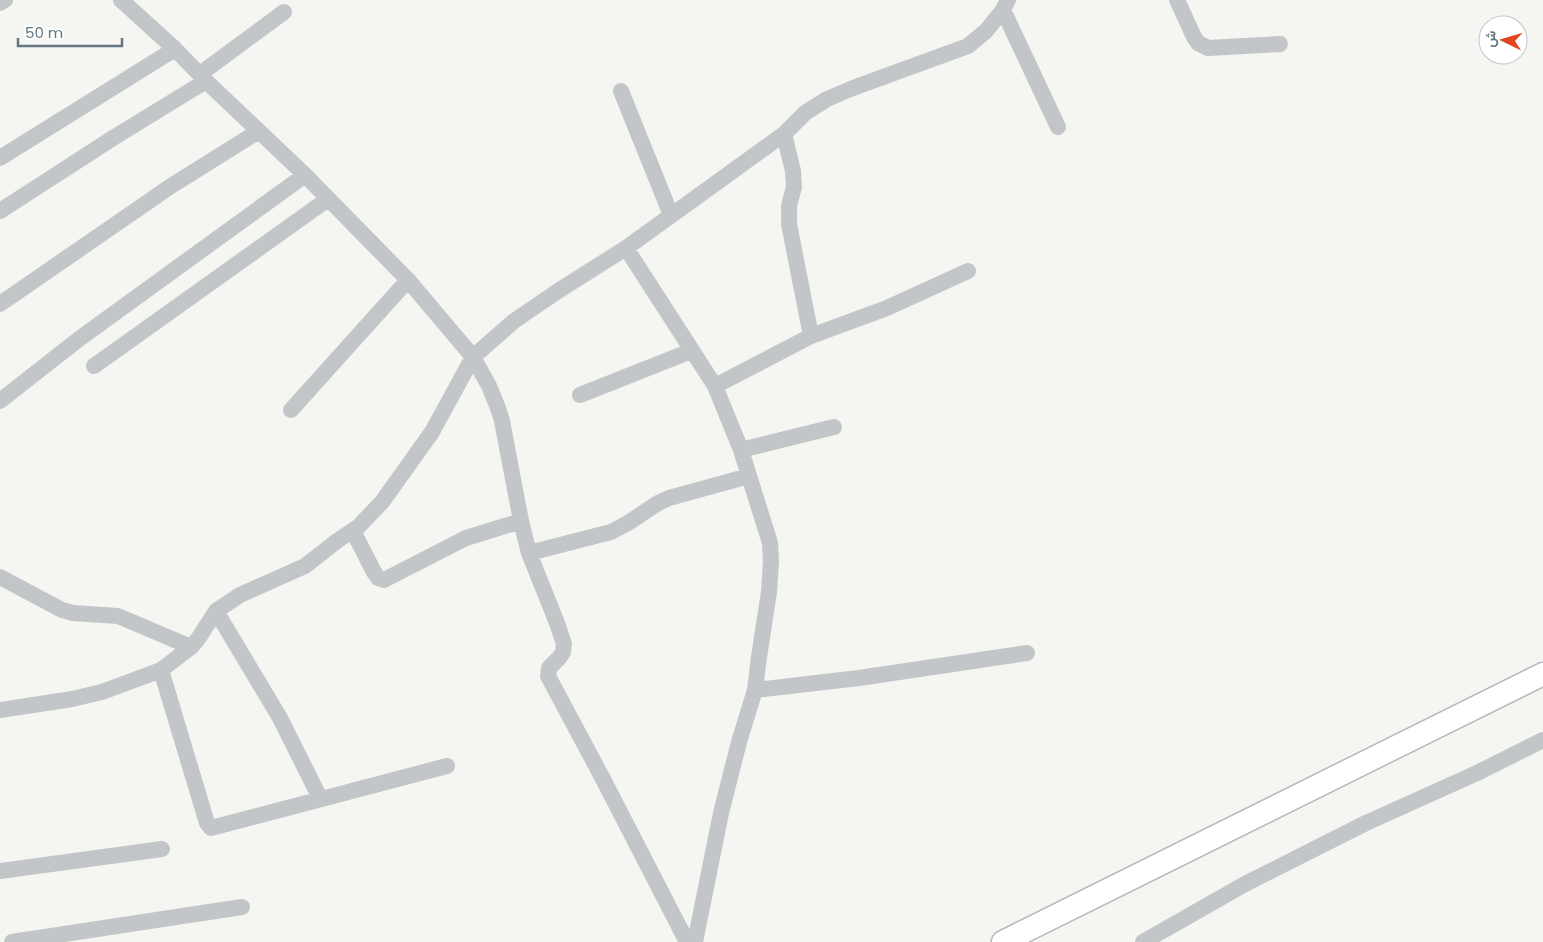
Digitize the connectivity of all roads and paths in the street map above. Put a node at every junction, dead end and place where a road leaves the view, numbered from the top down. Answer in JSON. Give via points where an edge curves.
{"nodes":[{"id":1,"x":5,"y":0,"type":"edge"},
{"id":2,"x":121,"y":0,"type":"edge"},
{"id":3,"x":1177,"y":0,"type":"edge"},
{"id":4,"x":0,"y":3,"type":"edge"},
{"id":5,"x":1006,"y":5,"type":"edge"},
{"id":6,"x":284,"y":12,"type":"dead end"},
{"id":7,"x":1280,"y":44,"type":"dead end"},
{"id":8,"x":175,"y":49,"type":"junction"},
{"id":9,"x":203,"y":78,"type":"junction"},
{"id":10,"x":622,"y":91,"type":"dead end"},
{"id":11,"x":1058,"y":127,"type":"dead end"},
{"id":12,"x":259,"y":131,"type":"junction"},
{"id":13,"x":784,"y":134,"type":"junction"},
{"id":14,"x":0,"y":158,"type":"edge"},
{"id":15,"x":304,"y":175,"type":"junction"},
{"id":16,"x":328,"y":199,"type":"junction"},
{"id":17,"x":0,"y":211,"type":"edge"},
{"id":18,"x":671,"y":215,"type":"junction"},
{"id":19,"x":626,"y":248,"type":"junction"},
{"id":20,"x":968,"y":271,"type":"dead end"},
{"id":21,"x":408,"y":280,"type":"junction"},
{"id":22,"x":0,"y":304,"type":"edge"},
{"id":23,"x":811,"y":336,"type":"junction"},
{"id":24,"x":691,"y":351,"type":"junction"},
{"id":25,"x":473,"y":358,"type":"junction"},
{"id":26,"x":94,"y":366,"type":"dead end"},
{"id":27,"x":715,"y":386,"type":"junction"},
{"id":28,"x":580,"y":395,"type":"dead end"},
{"id":29,"x":0,"y":401,"type":"edge"},
{"id":30,"x":291,"y":410,"type":"dead end"},
{"id":31,"x":834,"y":427,"type":"dead end"},
{"id":32,"x":741,"y":450,"type":"junction"},
{"id":33,"x":749,"y":476,"type":"junction"},
{"id":34,"x":521,"y":521,"type":"junction"},
{"id":35,"x":353,"y":530,"type":"junction"},
{"id":36,"x":529,"y":553,"type":"junction"},
{"id":37,"x":0,"y":577,"type":"edge"},
{"id":38,"x":216,"y":611,"type":"junction"},
{"id":39,"x":191,"y":647,"type":"junction"},
{"id":40,"x":1027,"y":653,"type":"dead end"},
{"id":41,"x":161,"y":670,"type":"junction"},
{"id":42,"x":1543,"y":674,"type":"edge"},
{"id":43,"x":755,"y":690,"type":"junction"},
{"id":44,"x":0,"y":710,"type":"edge"},
{"id":45,"x":1543,"y":740,"type":"edge"},
{"id":46,"x":447,"y":766,"type":"dead end"},
{"id":47,"x":320,"y":798,"type":"junction"},
{"id":48,"x":162,"y":849,"type":"dead end"},
{"id":49,"x":0,"y":871,"type":"edge"},
{"id":50,"x":242,"y":907,"type":"dead end"},
{"id":51,"x":12,"y":942,"type":"edge"},
{"id":52,"x":687,"y":942,"type":"edge"},
{"id":53,"x":695,"y":942,"type":"edge"},
{"id":54,"x":1004,"y":942,"type":"edge"},
{"id":55,"x":1143,"y":942,"type":"edge"}],
"edges":[{"from":1,"to":4,"type":"street"},
{"from":2,"to":8,"type":"street"},
{"from":3,"to":7,"type":"street","via":[[1194,37],[1204,46]]},
{"from":5,"to":11,"type":"street"},
{"from":5,"to":13,"type":"street","via":[[986,31],[968,46],[827,99],[805,113]]},
{"from":6,"to":9,"type":"street"},
{"from":8,"to":9,"type":"street"},
{"from":8,"to":14,"type":"street"},
{"from":9,"to":12,"type":"street"},
{"from":9,"to":17,"type":"street"},
{"from":10,"to":18,"type":"street"},
{"from":12,"to":15,"type":"street"},
{"from":12,"to":22,"type":"street","via":[[170,186]]},
{"from":13,"to":18,"type":"street"},
{"from":13,"to":23,"type":"street","via":[[794,187],[789,224]]},
{"from":15,"to":16,"type":"street"},
{"from":15,"to":29,"type":"street","via":[[79,339]]},
{"from":16,"to":21,"type":"street"},
{"from":16,"to":26,"type":"street"},
{"from":18,"to":19,"type":"street"},
{"from":19,"to":24,"type":"street"},
{"from":19,"to":25,"type":"street","via":[[514,321]]},
{"from":20,"to":23,"type":"street","via":[[887,308]]},
{"from":21,"to":25,"type":"street"},
{"from":21,"to":30,"type":"street"},
{"from":23,"to":27,"type":"street"},
{"from":24,"to":27,"type":"street"},
{"from":24,"to":28,"type":"street"},
{"from":25,"to":34,"type":"street","via":[[498,408]]},
{"from":25,"to":35,"type":"street","via":[[432,432],[382,502]]},
{"from":27,"to":32,"type":"street"},
{"from":31,"to":32,"type":"street"},
{"from":32,"to":33,"type":"street"},
{"from":33,"to":36,"type":"street","via":[[658,502],[611,532]]},
{"from":33,"to":43,"type":"street","via":[[767,529],[771,561]]},
{"from":34,"to":35,"type":"street","via":[[466,538],[384,580],[374,572]]},
{"from":34,"to":36,"type":"street"},
{"from":35,"to":38,"type":"street","via":[[305,566],[240,595]]},
{"from":36,"to":52,"type":"street","via":[[564,644],[563,652],[549,668],[548,676]]},
{"from":37,"to":39,"type":"street","via":[[62,610],[118,616]]},
{"from":38,"to":39,"type":"street"},
{"from":38,"to":47,"type":"street","via":[[280,718]]},
{"from":39,"to":41,"type":"street"},
{"from":40,"to":43,"type":"street"},
{"from":41,"to":44,"type":"street","via":[[102,692]]},
{"from":41,"to":47,"type":"street","via":[[209,827]]},
{"from":42,"to":54,"type":"street"},
{"from":43,"to":53,"type":"street","via":[[721,813]]},
{"from":45,"to":55,"type":"street","via":[[1244,884]]},
{"from":46,"to":47,"type":"street"},
{"from":48,"to":49,"type":"street"},
{"from":50,"to":51,"type":"street"}]}
